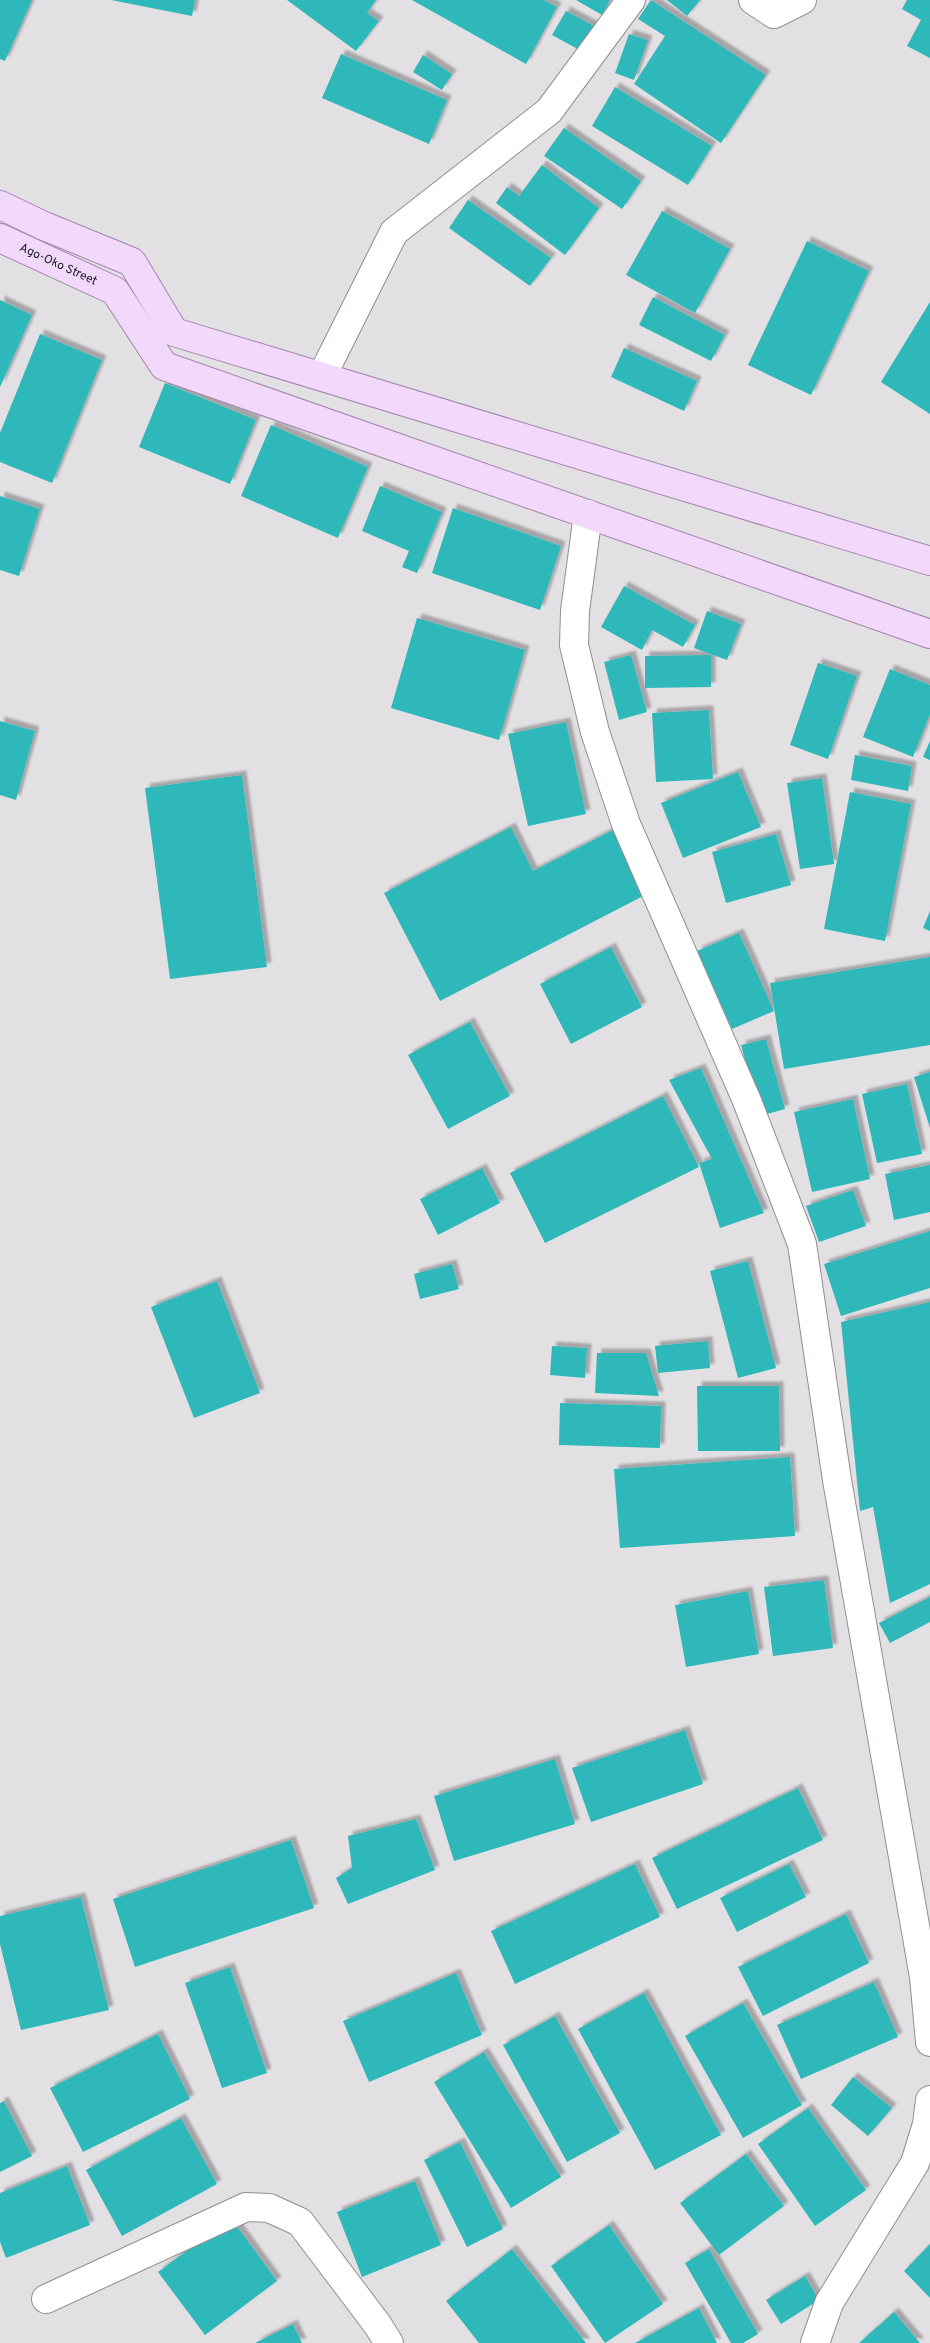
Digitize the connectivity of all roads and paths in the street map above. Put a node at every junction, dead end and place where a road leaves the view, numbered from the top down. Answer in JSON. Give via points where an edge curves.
{"nodes":[{"id":1,"x":631,"y":0,"type":"edge"},
{"id":2,"x":753,"y":0,"type":"edge"},
{"id":3,"x":802,"y":0,"type":"edge"},
{"id":4,"x":0,"y":205,"type":"edge"},
{"id":5,"x":0,"y":238,"type":"edge"},
{"id":6,"x":322,"y":376,"type":"junction"},
{"id":7,"x":588,"y":514,"type":"junction"},
{"id":8,"x":930,"y":561,"type":"edge"},
{"id":9,"x":930,"y":634,"type":"edge"},
{"id":10,"x":930,"y":2042,"type":"edge"},
{"id":11,"x":930,"y":2100,"type":"edge"},
{"id":12,"x":46,"y":2299,"type":"dead end"},
{"id":13,"x":814,"y":2342,"type":"edge"},
{"id":14,"x":389,"y":2343,"type":"edge"}],
"edges":[{"from":1,"to":6,"type":"street","via":[[549,112],[394,232]]},
{"from":2,"to":3,"type":"street","via":[[774,14]]},
{"from":4,"to":6,"type":"main road","via":[[132,262],[174,332]]},
{"from":5,"to":7,"type":"main road","name":"Ago-Oko Street","via":[[115,291],[164,366]]},
{"from":6,"to":8,"type":"main road"},
{"from":7,"to":9,"type":"main road"},
{"from":7,"to":10,"type":"street","via":[[575,611],[574,645],[595,732],[626,824],[748,1101],[802,1244],[837,1480],[924,1977]]},
{"from":11,"to":13,"type":"street","via":[[915,2163],[829,2303]]},
{"from":12,"to":14,"type":"street","via":[[246,2207],[269,2208],[300,2222]]}]}
